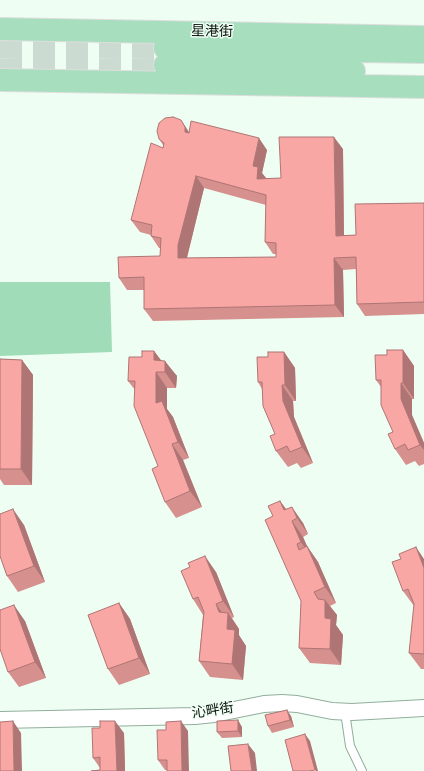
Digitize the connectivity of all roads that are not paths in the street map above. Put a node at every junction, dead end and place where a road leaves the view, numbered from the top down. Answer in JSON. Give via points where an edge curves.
{"nodes":[{"id":1,"x":0,"y":29,"type":"edge"},
{"id":2,"x":424,"y":37,"type":"edge"},
{"id":3,"x":424,"y":52,"type":"edge"},
{"id":4,"x":424,"y":73,"type":"edge"},
{"id":5,"x":0,"y":80,"type":"edge"},
{"id":6,"x":424,"y":87,"type":"edge"},
{"id":7,"x":424,"y":708,"type":"edge"},
{"id":8,"x":345,"y":712,"type":"junction"},
{"id":9,"x":0,"y":720,"type":"edge"},
{"id":10,"x":362,"y":771,"type":"edge"}],
"edges":[{"from":1,"to":2,"type":"main road","name":"星港街"},
{"from":3,"to":4,"type":"main road","name":"星港街","via":[[165,56]]},
{"from":5,"to":6,"type":"main road"},
{"from":7,"to":8,"type":"street","name":"沁畔街"},
{"from":8,"to":9,"type":"street","name":"沁畔街","via":[[282,703],[195,716]]},
{"from":8,"to":10,"type":"lane","via":[[350,746]]}]}
